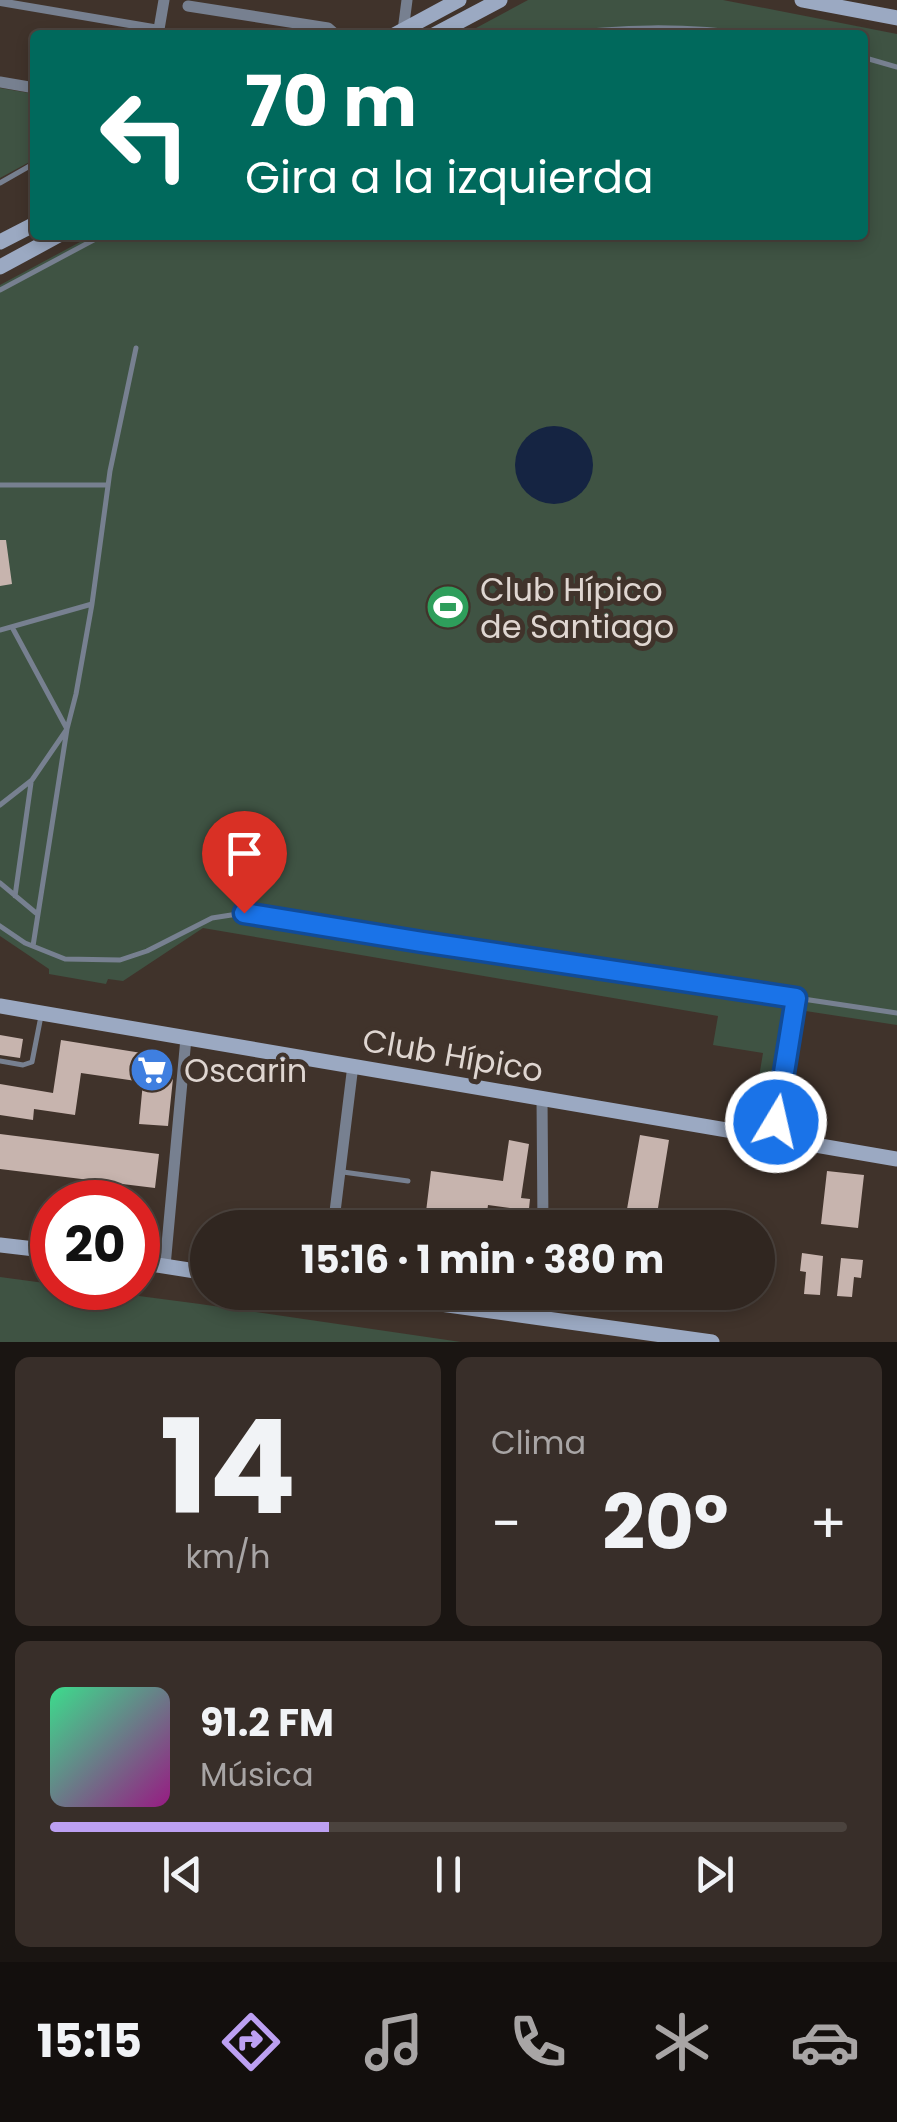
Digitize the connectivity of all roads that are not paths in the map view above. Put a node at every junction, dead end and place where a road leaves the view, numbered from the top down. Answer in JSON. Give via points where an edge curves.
{"nodes":[{"id":1,"x":164,"y":0,"type":"edge"},
{"id":2,"x":408,"y":0,"type":"edge"},
{"id":3,"x":458,"y":0,"type":"edge"},
{"id":4,"x":500,"y":0,"type":"edge"},
{"id":5,"x":802,"y":0,"type":"edge"},
{"id":6,"x":0,"y":2,"type":"edge"},
{"id":7,"x":188,"y":6,"type":"dead end"},
{"id":8,"x":897,"y":18,"type":"edge"},
{"id":9,"x":148,"y":30,"type":"edge"},
{"id":10,"x":159,"y":30,"type":"edge"},
{"id":11,"x":330,"y":30,"type":"edge"},
{"id":12,"x":401,"y":30,"type":"edge"},
{"id":13,"x":407,"y":30,"type":"edge"},
{"id":14,"x":443,"y":30,"type":"edge"},
{"id":15,"x":586,"y":30,"type":"edge"},
{"id":16,"x":721,"y":30,"type":"edge"},
{"id":17,"x":868,"y":58,"type":"edge"},
{"id":18,"x":896,"y":65,"type":"edge"},
{"id":19,"x":0,"y":82,"type":"edge"},
{"id":20,"x":30,"y":87,"type":"edge"},
{"id":21,"x":30,"y":167,"type":"edge"},
{"id":22,"x":0,"y":183,"type":"edge"},
{"id":23,"x":30,"y":227,"type":"edge"},
{"id":24,"x":49,"y":240,"type":"edge"},
{"id":25,"x":94,"y":240,"type":"edge"},
{"id":26,"x":0,"y":242,"type":"edge"},
{"id":27,"x":0,"y":266,"type":"edge"},
{"id":28,"x":0,"y":290,"type":"edge"},
{"id":29,"x":136,"y":348,"type":"dead end"},
{"id":30,"x":0,"y":485,"type":"edge"},
{"id":31,"x":108,"y":485,"type":"junction"},
{"id":32,"x":92,"y":604,"type":"junction"},
{"id":33,"x":12,"y":627,"type":"junction"},
{"id":34,"x":0,"y":630,"type":"edge"},
{"id":35,"x":67,"y":729,"type":"junction"},
{"id":36,"x":32,"y":780,"type":"junction"},
{"id":37,"x":0,"y":805,"type":"edge"},
{"id":38,"x":0,"y":883,"type":"edge"},
{"id":39,"x":15,"y":896,"type":"junction"},
{"id":40,"x":38,"y":915,"type":"junction"},
{"id":41,"x":0,"y":926,"type":"edge"},
{"id":42,"x":33,"y":946,"type":"junction"},
{"id":43,"x":796,"y":998,"type":"junction"},
{"id":44,"x":0,"y":1006,"type":"edge"},
{"id":45,"x":42,"y":1013,"type":"junction"},
{"id":46,"x":897,"y":1013,"type":"edge"},
{"id":47,"x":186,"y":1038,"type":"junction"},
{"id":48,"x":0,"y":1061,"type":"edge"},
{"id":49,"x":353,"y":1066,"type":"junction"},
{"id":50,"x":542,"y":1098,"type":"junction"},
{"id":51,"x":773,"y":1137,"type":"junction"},
{"id":52,"x":897,"y":1158,"type":"edge"},
{"id":53,"x":340,"y":1172,"type":"junction"},
{"id":54,"x":408,"y":1181,"type":"dead end"},
{"id":55,"x":335,"y":1210,"type":"edge"},
{"id":56,"x":543,"y":1210,"type":"edge"},
{"id":57,"x":0,"y":1245,"type":"edge"},
{"id":58,"x":30,"y":1249,"type":"edge"},
{"id":59,"x":160,"y":1265,"type":"edge"},
{"id":60,"x":165,"y":1266,"type":"junction"},
{"id":61,"x":190,"y":1270,"type":"edge"},
{"id":62,"x":484,"y":1310,"type":"edge"},
{"id":63,"x":542,"y":1310,"type":"edge"},
{"id":64,"x":542,"y":1318,"type":"junction"},
{"id":65,"x":712,"y":1342,"type":"edge"}],
"edges":[{"from":1,"to":10,"type":"street"},
{"from":2,"to":12,"type":"street"},
{"from":3,"to":13,"type":"main road"},
{"from":4,"to":14,"type":"main road"},
{"from":5,"to":8,"type":"main road"},
{"from":6,"to":9,"type":"street"},
{"from":7,"to":11,"type":"street"},
{"from":15,"to":16,"type":"lane"},
{"from":17,"to":18,"type":"lane"},
{"from":19,"to":20,"type":"street"},
{"from":21,"to":22,"type":"lane"},
{"from":23,"to":26,"type":"main road"},
{"from":24,"to":27,"type":"main road"},
{"from":25,"to":28,"type":"lane"},
{"from":29,"to":31,"type":"lane"},
{"from":30,"to":31,"type":"lane"},
{"from":31,"to":32,"type":"lane"},
{"from":32,"to":33,"type":"lane"},
{"from":32,"to":35,"type":"lane"},
{"from":33,"to":34,"type":"lane"},
{"from":33,"to":35,"type":"lane"},
{"from":35,"to":36,"type":"lane"},
{"from":35,"to":40,"type":"lane"},
{"from":36,"to":37,"type":"lane"},
{"from":36,"to":39,"type":"lane"},
{"from":38,"to":39,"type":"lane"},
{"from":39,"to":40,"type":"lane"},
{"from":40,"to":42,"type":"lane"},
{"from":41,"to":42,"type":"lane"},
{"from":42,"to":43,"type":"lane","via":[[66,959],[120,960],[212,918],[244,913]]},
{"from":43,"to":46,"type":"lane"},
{"from":43,"to":51,"type":"lane"},
{"from":44,"to":45,"type":"main road","name":"Club Hípico"},
{"from":45,"to":47,"type":"main road","name":"Club Hípico"},
{"from":45,"to":48,"type":"lane","via":[[32,1062]]},
{"from":47,"to":49,"type":"main road","name":"Club Hípico"},
{"from":47,"to":60,"type":"street"},
{"from":49,"to":50,"type":"main road","name":"Club Hípico"},
{"from":49,"to":53,"type":"street"},
{"from":50,"to":51,"type":"main road","name":"Club Hípico"},
{"from":50,"to":56,"type":"street"},
{"from":51,"to":52,"type":"main road","name":"Club Hípico"},
{"from":53,"to":54,"type":"lane"},
{"from":53,"to":55,"type":"street"},
{"from":57,"to":58,"type":"main road"},
{"from":59,"to":60,"type":"main road"},
{"from":60,"to":61,"type":"main road"},
{"from":62,"to":64,"type":"main road"},
{"from":63,"to":64,"type":"street"},
{"from":64,"to":65,"type":"main road"}]}
